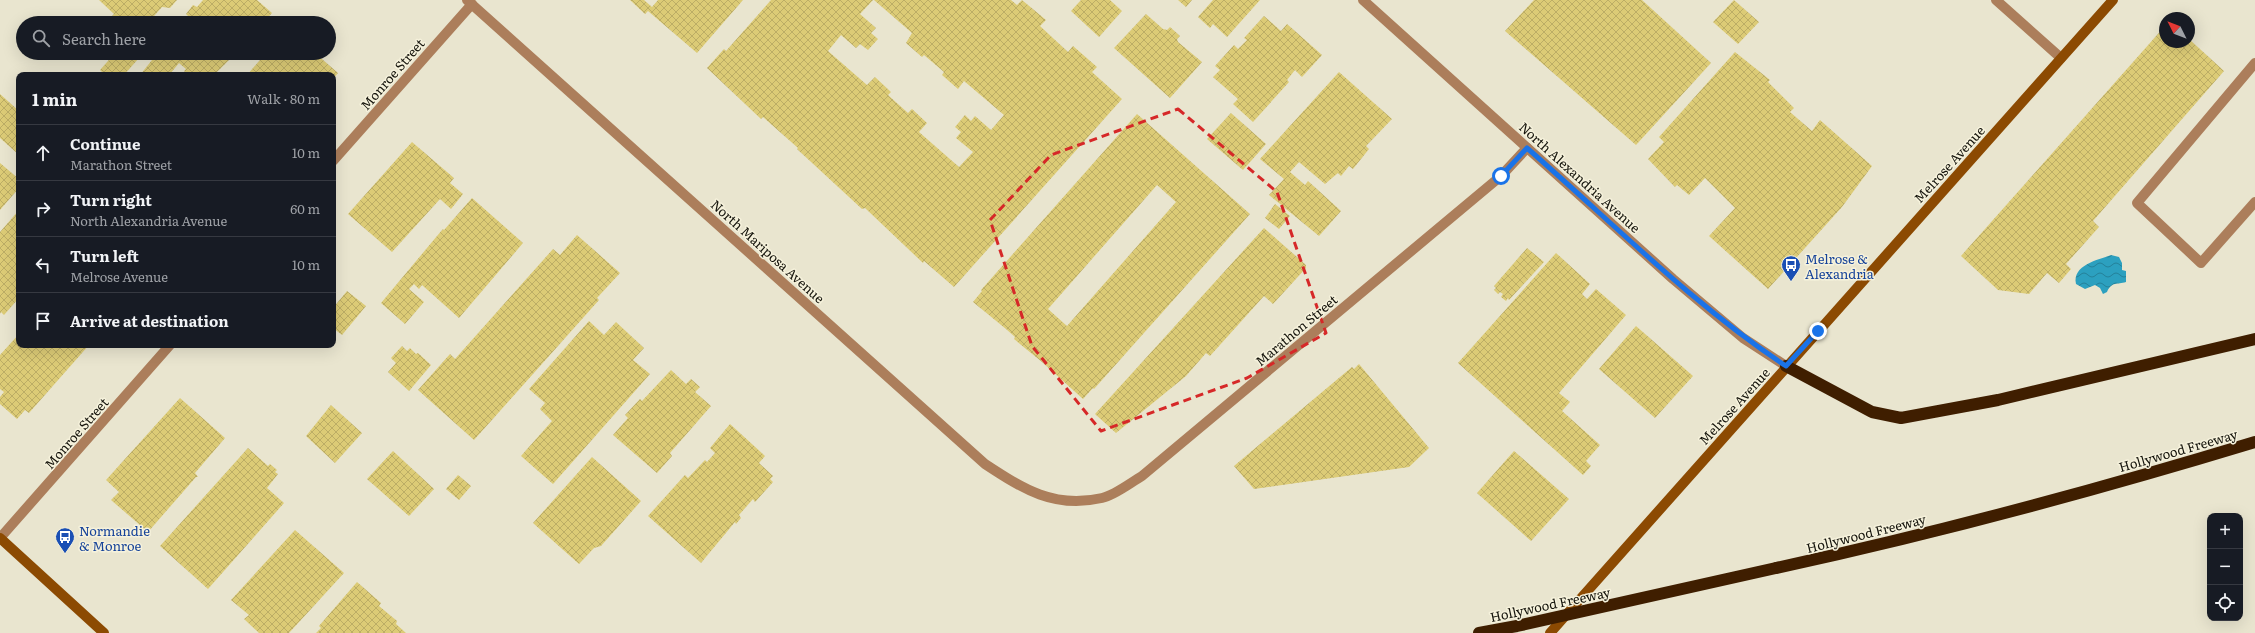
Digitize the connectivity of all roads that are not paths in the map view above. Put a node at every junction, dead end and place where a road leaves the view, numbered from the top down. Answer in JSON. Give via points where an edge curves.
{"nodes":[{"id":1,"x":1363,"y":0,"type":"edge"},
{"id":2,"x":1996,"y":0,"type":"edge"},
{"id":3,"x":2113,"y":0,"type":"edge"},
{"id":4,"x":469,"y":2,"type":"edge"},
{"id":5,"x":2060,"y":58,"type":"junction"},
{"id":6,"x":2255,"y":63,"type":"edge"},
{"id":7,"x":1527,"y":148,"type":"junction"},
{"id":8,"x":336,"y":157,"type":"edge"},
{"id":9,"x":2255,"y":202,"type":"edge"},
{"id":10,"x":2255,"y":339,"type":"edge"},
{"id":11,"x":167,"y":348,"type":"edge"},
{"id":12,"x":1786,"y":366,"type":"junction"},
{"id":13,"x":2255,"y":442,"type":"edge"},
{"id":14,"x":1064,"y":502,"type":"joint"},
{"id":15,"x":0,"y":538,"type":"edge"},
{"id":16,"x":104,"y":633,"type":"edge"},
{"id":17,"x":1479,"y":633,"type":"edge"},
{"id":18,"x":1550,"y":633,"type":"edge"}],
"edges":[{"from":1,"to":7,"type":"street","name":"North Alexandria Avenue"},
{"from":2,"to":5,"type":"street"},
{"from":3,"to":5,"type":"main road","name":"Melrose Avenue"},
{"from":4,"to":8,"type":"street","name":"Monroe Street"},
{"from":4,"to":14,"type":"street","name":"North Mariposa Avenue","via":[[985,464],[1022,488]]},
{"from":5,"to":12,"type":"main road","name":"Melrose Avenue"},
{"from":6,"to":9,"type":"street","via":[[2137,203],[2202,263]]},
{"from":7,"to":12,"type":"street","name":"North Alexandria Avenue","via":[[1743,338]]},
{"from":7,"to":14,"type":"street","name":"Marathon Street","via":[[1501,176],[1142,476],[1103,498]]},
{"from":10,"to":12,"type":"highway","via":[[1998,400],[1902,418],[1872,412]]},
{"from":11,"to":15,"type":"street","name":"Monroe Street"},
{"from":12,"to":18,"type":"main road","name":"Melrose Avenue"},
{"from":13,"to":17,"type":"highway","name":"Hollywood Freeway","bridge":true,"via":[[2164,470],[1852,552]]},
{"from":15,"to":16,"type":"main road"}]}
